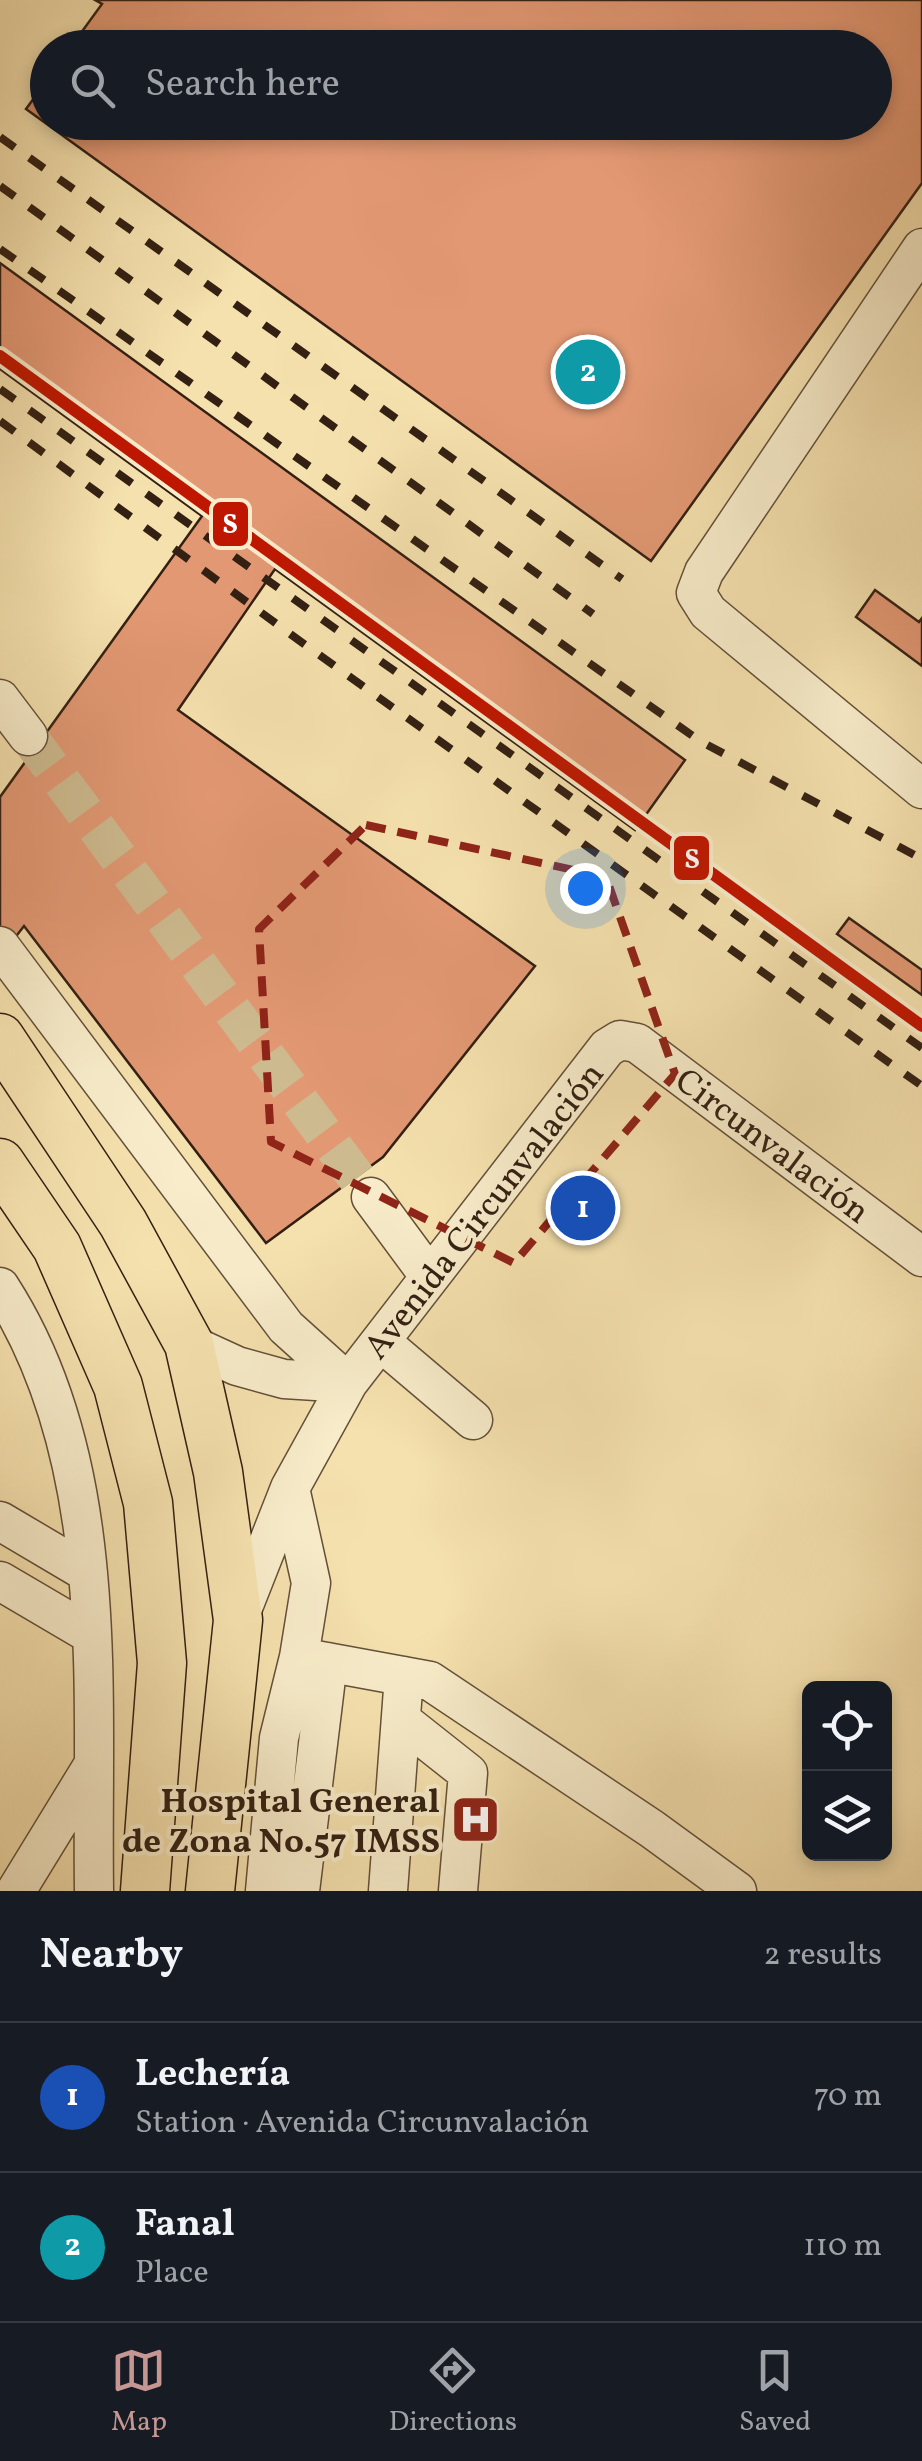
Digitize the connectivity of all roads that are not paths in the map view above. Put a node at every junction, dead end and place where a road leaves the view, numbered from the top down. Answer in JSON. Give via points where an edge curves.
{"nodes":[{"id":1,"x":922,"y":248,"type":"edge"},
{"id":2,"x":0,"y":700,"type":"edge"},
{"id":3,"x":28,"y":736,"type":"tunnel mouth"},
{"id":4,"x":922,"y":789,"type":"edge"},
{"id":5,"x":0,"y":946,"type":"edge"},
{"id":6,"x":0,"y":1038,"type":"edge"},
{"id":7,"x":620,"y":1040,"type":"joint"},
{"id":8,"x":0,"y":1163,"type":"edge"},
{"id":9,"x":371,"y":1198,"type":"tunnel mouth"},
{"id":10,"x":922,"y":1258,"type":"edge"},
{"id":11,"x":430,"y":1277,"type":"junction"},
{"id":12,"x":0,"y":1287,"type":"edge"},
{"id":13,"x":381,"y":1342,"type":"junction"},
{"id":14,"x":189,"y":1344,"type":"junction"},
{"id":15,"x":348,"y":1383,"type":"junction"},
{"id":16,"x":473,"y":1420,"type":"dead end"},
{"id":17,"x":290,"y":1488,"type":"junction"},
{"id":18,"x":0,"y":1522,"type":"edge"},
{"id":19,"x":88,"y":1573,"type":"junction"},
{"id":20,"x":0,"y":1581,"type":"edge"},
{"id":21,"x":238,"y":1620,"type":"junction"},
{"id":22,"x":92,"y":1636,"type":"junction"},
{"id":23,"x":314,"y":1660,"type":"junction"},
{"id":24,"x":404,"y":1676,"type":"junction"},
{"id":25,"x":401,"y":1720,"type":"junction"},
{"id":26,"x":92,"y":1767,"type":"junction"},
{"id":27,"x":93,"y":1844,"type":"junction"},
{"id":28,"x":16,"y":1891,"type":"edge"},
{"id":29,"x":65,"y":1891,"type":"edge"},
{"id":30,"x":94,"y":1891,"type":"edge"},
{"id":31,"x":145,"y":1891,"type":"edge"},
{"id":32,"x":210,"y":1891,"type":"edge"},
{"id":33,"x":264,"y":1891,"type":"edge"},
{"id":34,"x":300,"y":1891,"type":"edge"},
{"id":35,"x":388,"y":1891,"type":"edge"},
{"id":36,"x":458,"y":1891,"type":"edge"},
{"id":37,"x":737,"y":1891,"type":"edge"}],
"edges":[{"from":1,"to":4,"type":"street","via":[[696,593],[708,612]]},
{"from":2,"to":3,"type":"street"},
{"from":5,"to":15,"type":"street","via":[[286,1328]]},
{"from":6,"to":14,"type":"main road","via":[[123,1223]]},
{"from":7,"to":10,"type":"street","name":"Circunvalación","via":[[637,1043]]},
{"from":7,"to":11,"type":"street","name":"Avenida Circunvalación"},
{"from":8,"to":31,"type":"main road","via":[[57,1246],[118,1386],[148,1504],[162,1663]]},
{"from":9,"to":11,"type":"street"},
{"from":11,"to":13,"type":"street","name":"Avenida Circunvalación"},
{"from":12,"to":19,"type":"street","via":[[48,1387],[74,1472]]},
{"from":13,"to":15,"type":"street","name":"Avenida Circunvalación"},
{"from":13,"to":16,"type":"street"},
{"from":14,"to":15,"type":"street","name":"Avenida Circunvalación","via":[[284,1379]]},
{"from":14,"to":21,"type":"main road","via":[[218,1472]]},
{"from":15,"to":17,"type":"street","name":"Avenida Circunvalación"},
{"from":17,"to":21,"type":"street","name":"Avenida Circunvalación"},
{"from":17,"to":23,"type":"street","via":[[311,1583]]},
{"from":18,"to":19,"type":"street"},
{"from":19,"to":22,"type":"street"},
{"from":20,"to":22,"type":"street"},
{"from":21,"to":32,"type":"main road"},
{"from":22,"to":26,"type":"street"},
{"from":23,"to":24,"type":"street"},
{"from":23,"to":33,"type":"street","via":[[280,1738]]},
{"from":23,"to":34,"type":"street"},
{"from":24,"to":25,"type":"street"},
{"from":24,"to":37,"type":"street","via":[[456,1696]]},
{"from":25,"to":35,"type":"street"},
{"from":25,"to":36,"type":"street","via":[[468,1773]]},
{"from":26,"to":27,"type":"street"},
{"from":26,"to":28,"type":"street"},
{"from":27,"to":29,"type":"street"},
{"from":27,"to":30,"type":"street"}]}
